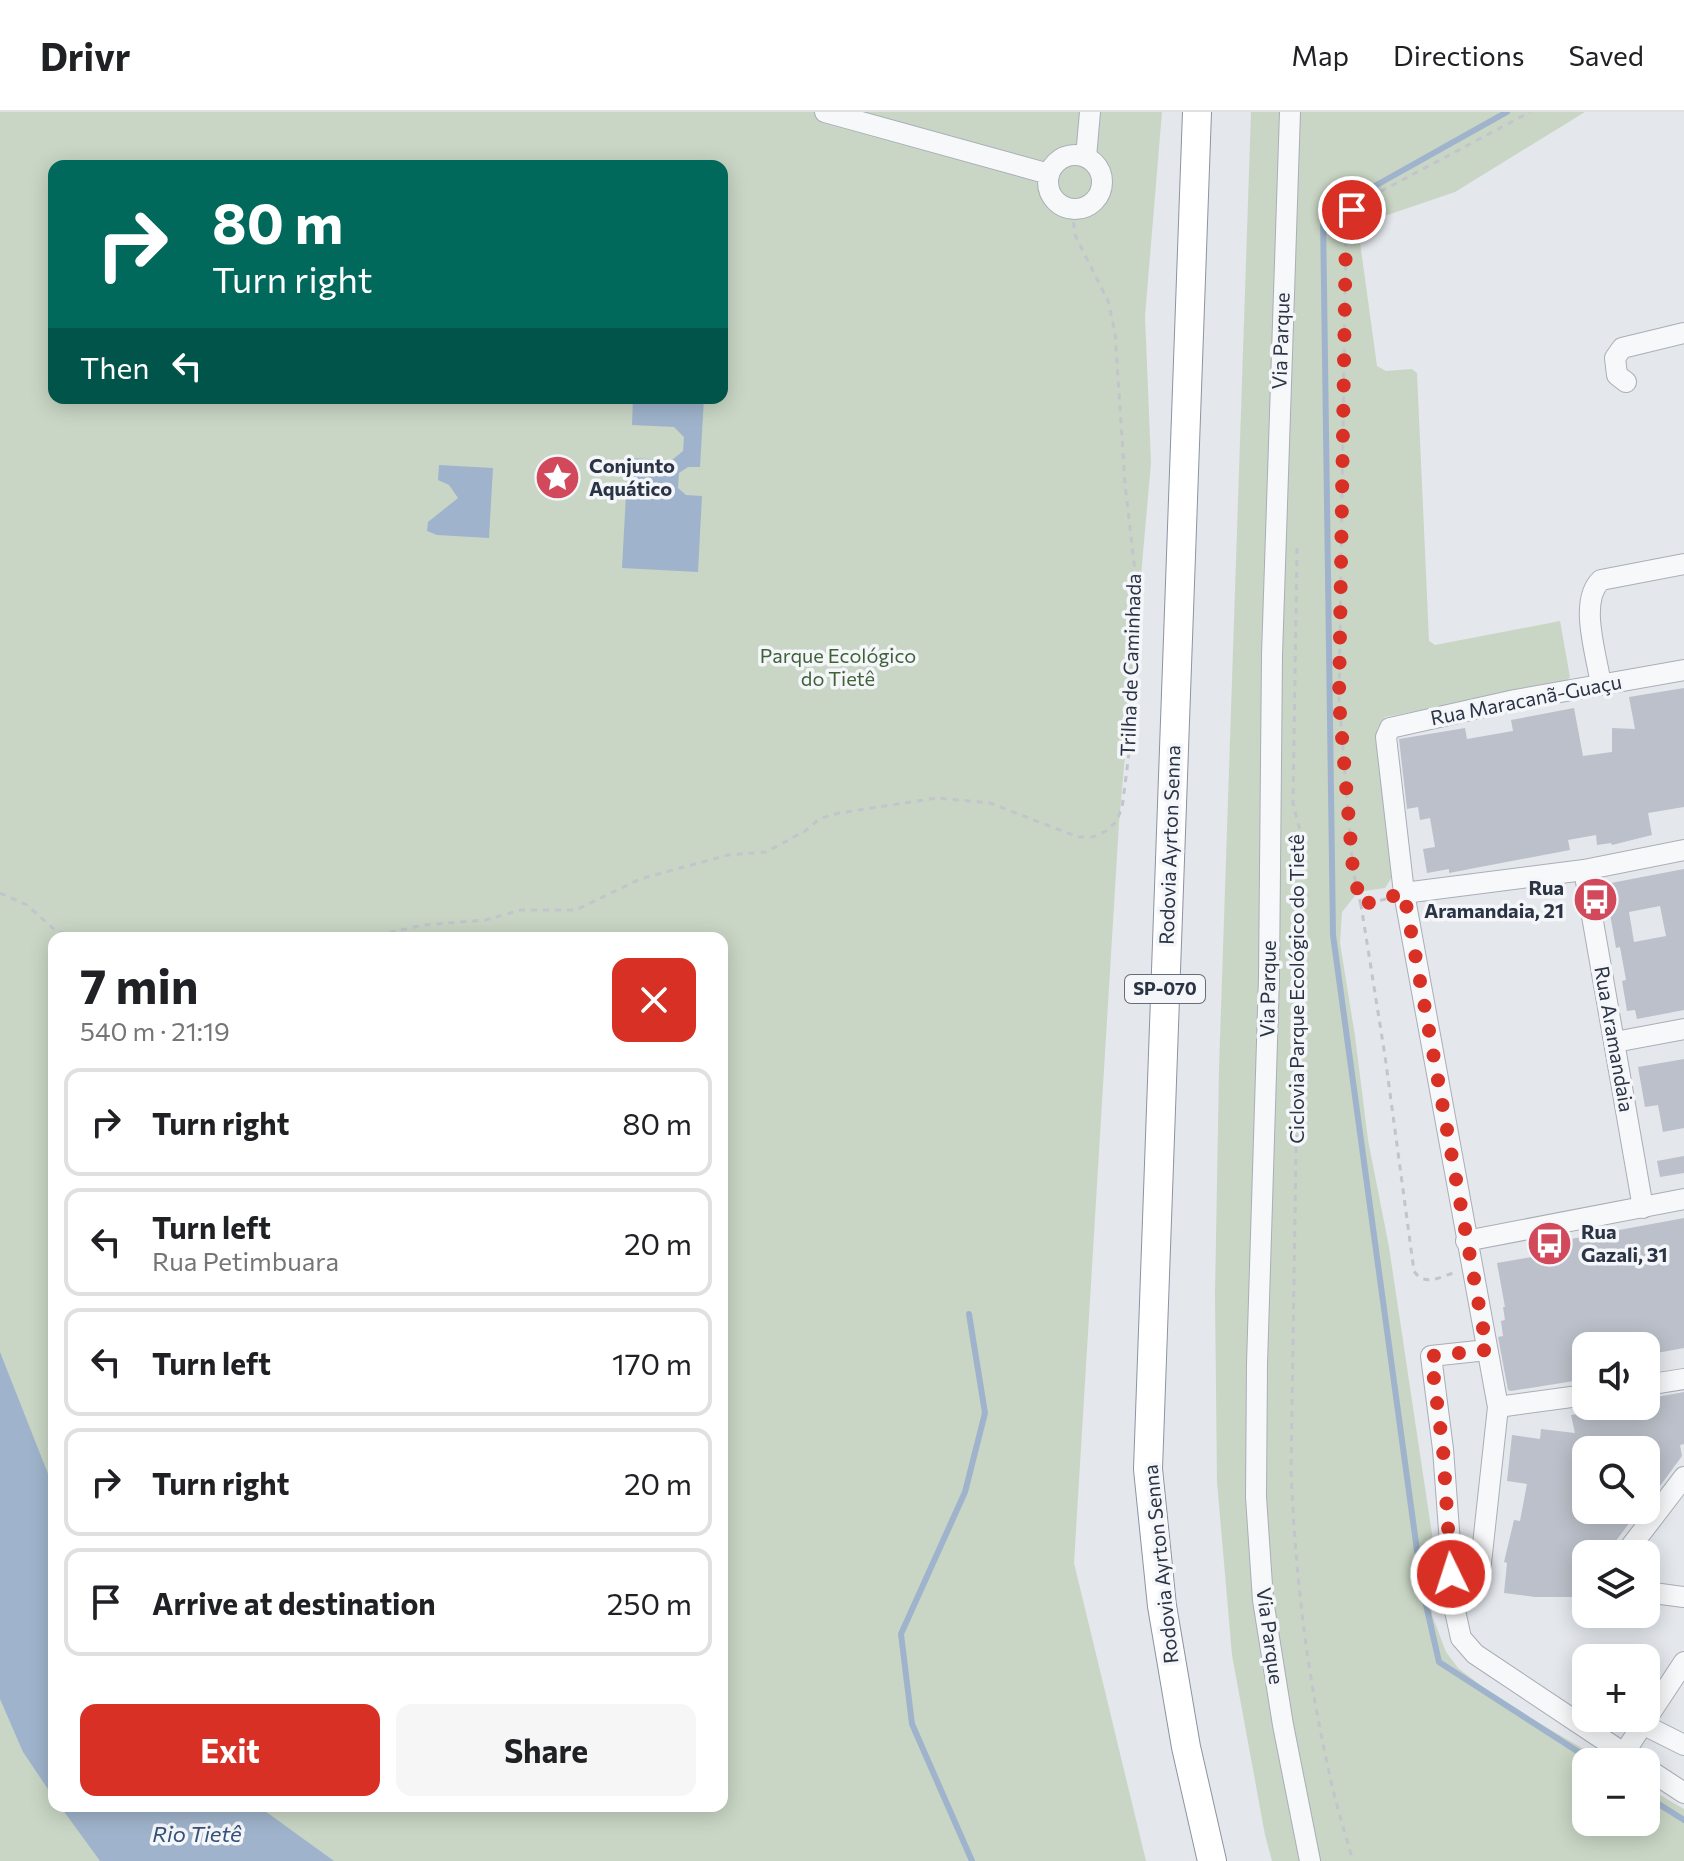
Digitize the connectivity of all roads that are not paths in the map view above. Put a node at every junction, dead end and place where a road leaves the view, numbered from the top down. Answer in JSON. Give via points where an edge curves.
{"nodes":[{"id":1,"x":825,"y":112,"type":"edge"},
{"id":2,"x":1090,"y":112,"type":"edge"},
{"id":3,"x":1197,"y":112,"type":"edge"},
{"id":4,"x":1290,"y":112,"type":"edge"},
{"id":5,"x":1086,"y":157,"type":"junction"},
{"id":6,"x":1049,"y":174,"type":"junction"},
{"id":7,"x":1684,"y":333,"type":"edge"},
{"id":8,"x":1626,"y":382,"type":"dead end"},
{"id":9,"x":1684,"y":564,"type":"edge"},
{"id":10,"x":1684,"y":670,"type":"edge"},
{"id":11,"x":1601,"y":685,"type":"junction"},
{"id":12,"x":1684,"y":850,"type":"edge"},
{"id":13,"x":1584,"y":870,"type":"junction"},
{"id":14,"x":1404,"y":893,"type":"junction"},
{"id":15,"x":1684,"y":1029,"type":"edge"},
{"id":16,"x":1615,"y":1042,"type":"junction"},
{"id":17,"x":1684,"y":1199,"type":"edge"},
{"id":18,"x":1643,"y":1208,"type":"junction"},
{"id":19,"x":1466,"y":1241,"type":"junction"},
{"id":20,"x":1487,"y":1350,"type":"junction"},
{"id":21,"x":1684,"y":1379,"type":"edge"},
{"id":22,"x":1660,"y":1383,"type":"edge"},
{"id":23,"x":1572,"y":1397,"type":"edge"},
{"id":24,"x":1498,"y":1407,"type":"junction"},
{"id":25,"x":1684,"y":1477,"type":"edge"},
{"id":26,"x":1636,"y":1540,"type":"edge"},
{"id":27,"x":1481,"y":1563,"type":"dead end"},
{"id":28,"x":1660,"y":1594,"type":"edge"},
{"id":29,"x":1684,"y":1597,"type":"edge"},
{"id":30,"x":1684,"y":1662,"type":"edge"},
{"id":31,"x":1660,"y":1697,"type":"edge"},
{"id":32,"x":1658,"y":1732,"type":"edge"},
{"id":33,"x":1684,"y":1745,"type":"edge"},
{"id":34,"x":1615,"y":1748,"type":"edge"},
{"id":35,"x":1660,"y":1777,"type":"edge"},
{"id":36,"x":1684,"y":1793,"type":"edge"},
{"id":37,"x":1212,"y":1861,"type":"edge"},
{"id":38,"x":1310,"y":1861,"type":"edge"}],
"edges":[{"from":1,"to":6,"type":"street"},
{"from":2,"to":5,"type":"street"},
{"from":3,"to":37,"type":"highway","name":"Rodovia Ayrton Senna","number":"SP-070","via":[[1148,1469],[1162,1606]]},
{"from":4,"to":38,"type":"street","name":"Via Parque","via":[[1272,655],[1256,1497],[1263,1600]]},
{"from":5,"to":6,"type":"street","via":[[1071,155],[1057,161]]},
{"from":5,"to":6,"type":"street","via":[[1100,170],[1102,189],[1091,205],[1072,210],[1057,204],[1048,190]]},
{"from":7,"to":8,"type":"street","via":[[1622,348],[1615,358],[1617,375]]},
{"from":9,"to":11,"type":"street","via":[[1601,580],[1594,586],[1588,606]]},
{"from":10,"to":11,"type":"street","name":"Rua Maracanã-Guaçu"},
{"from":11,"to":14,"type":"street","name":"Rua Maracanã-Guaçu","via":[[1387,732]]},
{"from":12,"to":13,"type":"street"},
{"from":13,"to":14,"type":"street"},
{"from":13,"to":16,"type":"street","name":"Rua Aramandaia"},
{"from":14,"to":19,"type":"street"},
{"from":15,"to":16,"type":"street"},
{"from":16,"to":18,"type":"street","name":"Rua Aramandaia"},
{"from":17,"to":18,"type":"street"},
{"from":18,"to":19,"type":"street"},
{"from":19,"to":20,"type":"street"},
{"from":20,"to":24,"type":"street"},
{"from":20,"to":34,"type":"street","via":[[1431,1356],[1461,1638],[1475,1654]]},
{"from":21,"to":22,"type":"street"},
{"from":23,"to":24,"type":"street"},
{"from":24,"to":27,"type":"street"},
{"from":25,"to":26,"type":"street"},
{"from":28,"to":29,"type":"street"},
{"from":30,"to":31,"type":"street"},
{"from":32,"to":33,"type":"street"},
{"from":35,"to":36,"type":"street"}]}
